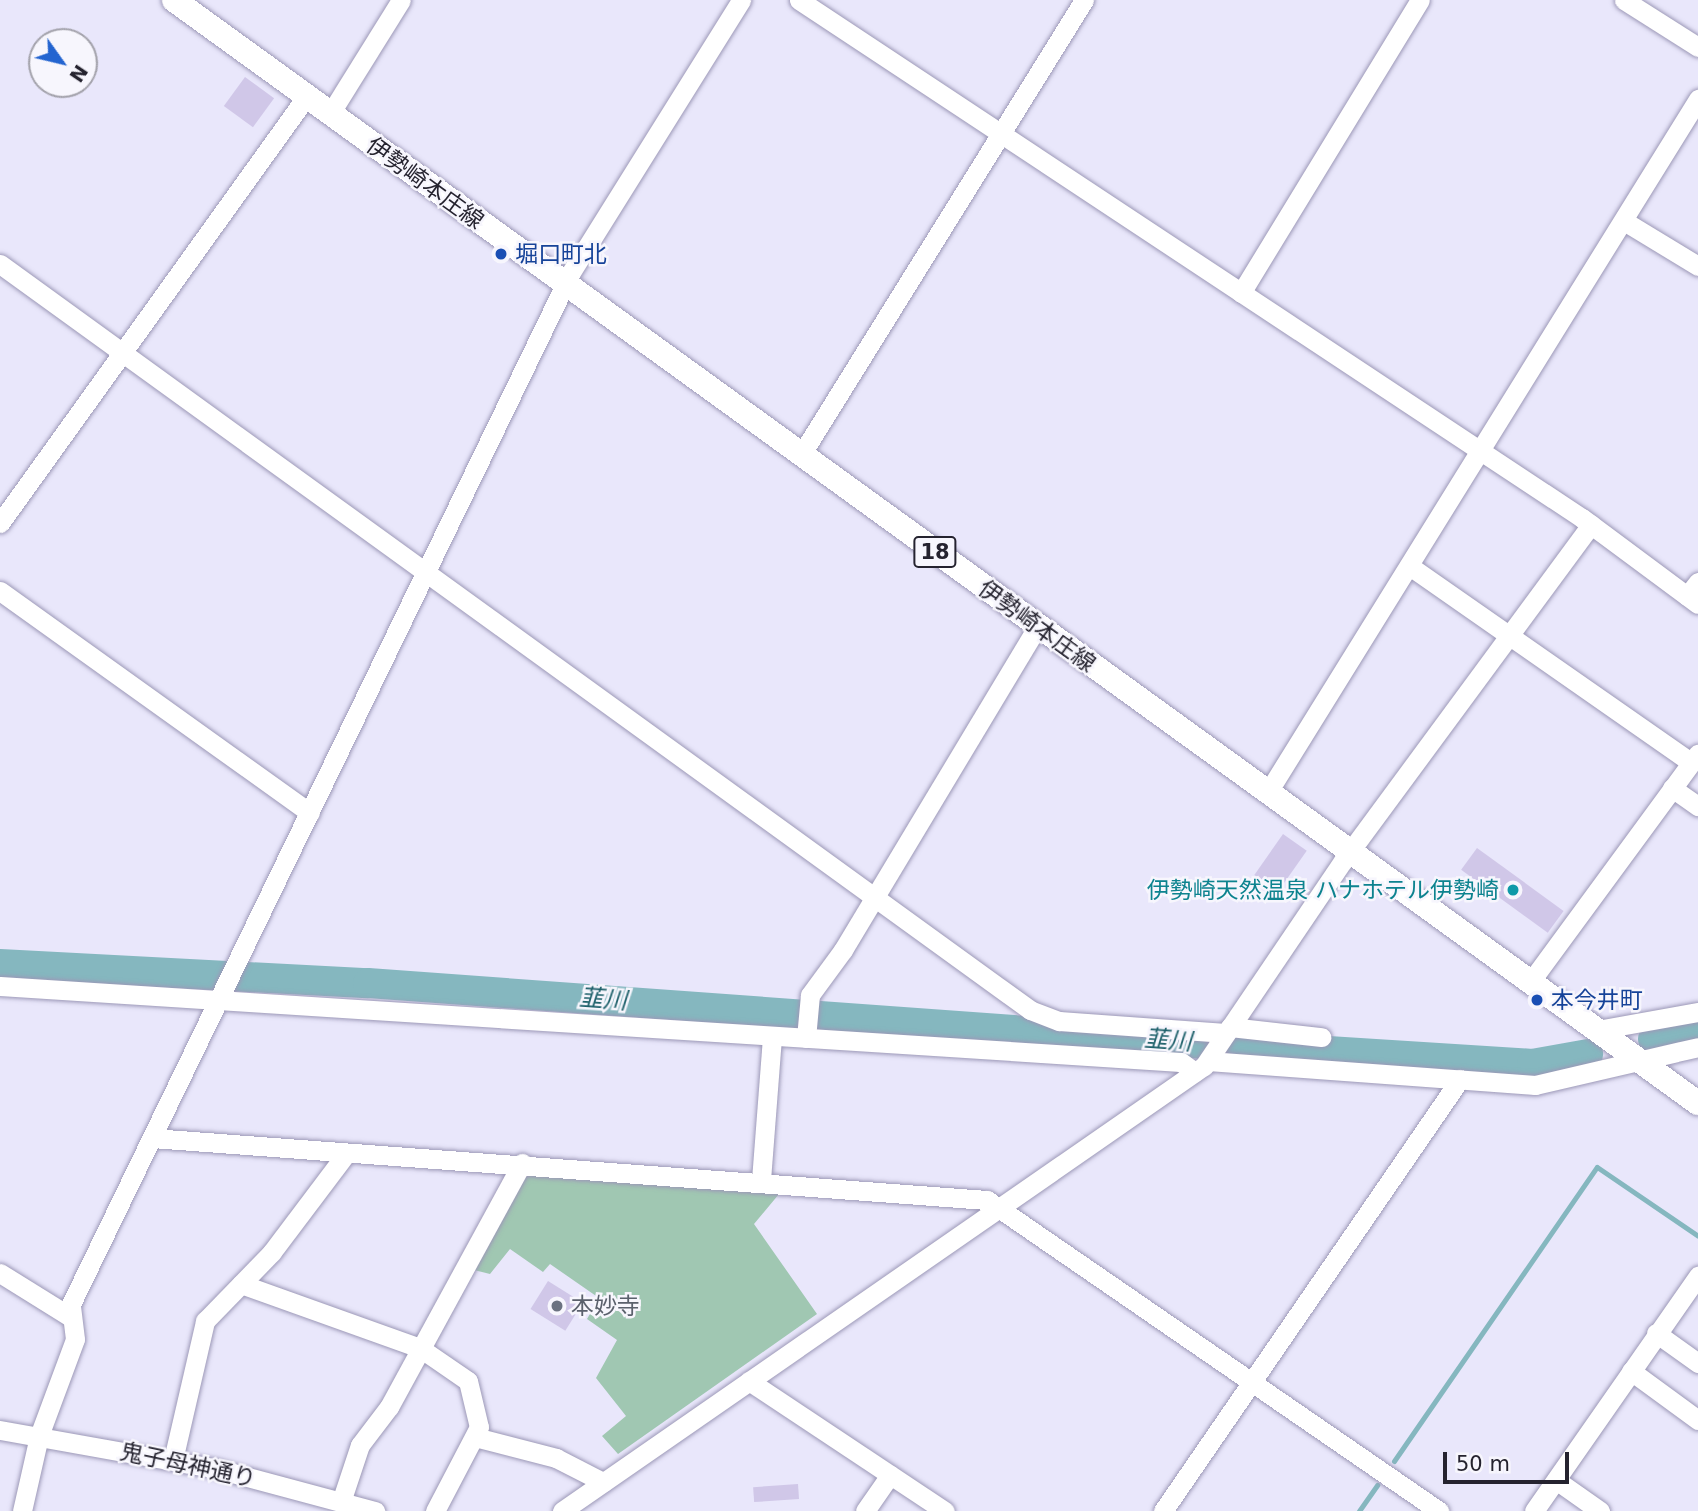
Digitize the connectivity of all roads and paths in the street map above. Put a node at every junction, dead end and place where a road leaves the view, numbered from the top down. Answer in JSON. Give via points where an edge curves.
{"nodes":[{"id":1,"x":174,"y":0,"type":"edge"},
{"id":2,"x":401,"y":0,"type":"edge"},
{"id":3,"x":741,"y":0,"type":"edge"},
{"id":4,"x":799,"y":0,"type":"edge"},
{"id":5,"x":1084,"y":0,"type":"edge"},
{"id":6,"x":1420,"y":0,"type":"edge"},
{"id":7,"x":1624,"y":0,"type":"edge"},
{"id":8,"x":1698,"y":47,"type":"edge"},
{"id":9,"x":306,"y":97,"type":"junction"},
{"id":10,"x":1698,"y":99,"type":"edge"},
{"id":11,"x":330,"y":114,"type":"junction"},
{"id":12,"x":1000,"y":131,"type":"junction"},
{"id":13,"x":1624,"y":221,"type":"junction"},
{"id":14,"x":0,"y":264,"type":"edge"},
{"id":15,"x":1698,"y":266,"type":"edge"},
{"id":16,"x":568,"y":286,"type":"junction"},
{"id":17,"x":1241,"y":293,"type":"junction"},
{"id":18,"x":124,"y":351,"type":"junction"},
{"id":19,"x":1481,"y":451,"type":"junction"},
{"id":20,"x":801,"y":455,"type":"junction"},
{"id":21,"x":0,"y":523,"type":"edge"},
{"id":22,"x":1591,"y":525,"type":"junction"},
{"id":23,"x":1411,"y":567,"type":"junction"},
{"id":24,"x":427,"y":572,"type":"junction"},
{"id":25,"x":0,"y":591,"type":"edge"},
{"id":26,"x":1695,"y":594,"type":"edge"},
{"id":27,"x":1038,"y":626,"type":"junction"},
{"id":28,"x":1509,"y":636,"type":"junction"},
{"id":29,"x":1695,"y":758,"type":"edge"},
{"id":30,"x":1672,"y":788,"type":"junction"},
{"id":31,"x":1268,"y":792,"type":"junction"},
{"id":32,"x":1698,"y":806,"type":"edge"},
{"id":33,"x":310,"y":813,"type":"junction"},
{"id":34,"x":1350,"y":852,"type":"junction"},
{"id":35,"x":875,"y":896,"type":"junction"},
{"id":36,"x":1531,"y":981,"type":"junction"},
{"id":37,"x":0,"y":986,"type":"edge"},
{"id":38,"x":221,"y":998,"type":"junction"},
{"id":39,"x":1698,"y":1012,"type":"edge"},
{"id":40,"x":1228,"y":1030,"type":"junction"},
{"id":41,"x":1597,"y":1030,"type":"junction"},
{"id":42,"x":806,"y":1035,"type":"junction"},
{"id":43,"x":772,"y":1037,"type":"junction"},
{"id":44,"x":1321,"y":1037,"type":"dead end"},
{"id":45,"x":1698,"y":1047,"type":"edge"},
{"id":46,"x":1641,"y":1062,"type":"junction"},
{"id":47,"x":1195,"y":1071,"type":"junction"},
{"id":48,"x":1460,"y":1079,"type":"junction"},
{"id":49,"x":1698,"y":1103,"type":"edge"},
{"id":50,"x":152,"y":1139,"type":"junction"},
{"id":51,"x":345,"y":1155,"type":"junction"},
{"id":52,"x":522,"y":1163,"type":"junction"},
{"id":53,"x":761,"y":1180,"type":"junction"},
{"id":54,"x":997,"y":1207,"type":"junction"},
{"id":55,"x":0,"y":1273,"type":"edge"},
{"id":56,"x":1698,"y":1276,"type":"edge"},
{"id":57,"x":242,"y":1284,"type":"junction"},
{"id":58,"x":69,"y":1316,"type":"junction"},
{"id":59,"x":1656,"y":1333,"type":"junction"},
{"id":60,"x":420,"y":1348,"type":"junction"},
{"id":61,"x":1698,"y":1363,"type":"edge"},
{"id":62,"x":1631,"y":1371,"type":"junction"},
{"id":63,"x":749,"y":1381,"type":"junction"},
{"id":64,"x":1253,"y":1382,"type":"junction"},
{"id":65,"x":1698,"y":1420,"type":"edge"},
{"id":66,"x":0,"y":1430,"type":"edge"},
{"id":67,"x":39,"y":1436,"type":"junction"},
{"id":68,"x":475,"y":1437,"type":"junction"},
{"id":69,"x":173,"y":1460,"type":"junction"},
{"id":70,"x":890,"y":1475,"type":"junction"},
{"id":71,"x":1556,"y":1480,"type":"junction"},
{"id":72,"x":603,"y":1482,"type":"junction"},
{"id":73,"x":341,"y":1502,"type":"junction"},
{"id":74,"x":367,"y":1510,"type":"edge"},
{"id":75,"x":22,"y":1511,"type":"edge"},
{"id":76,"x":435,"y":1511,"type":"edge"},
{"id":77,"x":562,"y":1511,"type":"edge"},
{"id":78,"x":865,"y":1511,"type":"edge"},
{"id":79,"x":945,"y":1511,"type":"edge"},
{"id":80,"x":1163,"y":1511,"type":"edge"},
{"id":81,"x":1439,"y":1511,"type":"edge"},
{"id":82,"x":1534,"y":1511,"type":"edge"},
{"id":83,"x":1600,"y":1511,"type":"edge"}],
"edges":[{"from":1,"to":9,"type":"main road","name":"伊勢崎本庄線","number":"18"},
{"from":2,"to":11,"type":"street"},
{"from":3,"to":16,"type":"street","via":[[570,274]]},
{"from":4,"to":12,"type":"street"},
{"from":5,"to":12,"type":"street"},
{"from":6,"to":17,"type":"street"},
{"from":7,"to":8,"type":"street"},
{"from":9,"to":11,"type":"main road","name":"伊勢崎本庄線","number":"18"},
{"from":9,"to":18,"type":"street"},
{"from":10,"to":13,"type":"street"},
{"from":11,"to":16,"type":"main road","name":"伊勢崎本庄線","number":"18"},
{"from":12,"to":17,"type":"street"},
{"from":12,"to":20,"type":"street"},
{"from":13,"to":15,"type":"street"},
{"from":13,"to":19,"type":"street"},
{"from":14,"to":18,"type":"street"},
{"from":16,"to":20,"type":"main road","name":"伊勢崎本庄線","number":"18"},
{"from":16,"to":24,"type":"street"},
{"from":17,"to":19,"type":"street"},
{"from":18,"to":21,"type":"street"},
{"from":18,"to":24,"type":"street"},
{"from":19,"to":22,"type":"street"},
{"from":19,"to":23,"type":"street"},
{"from":20,"to":27,"type":"main road","name":"伊勢崎本庄線","number":"18"},
{"from":22,"to":26,"type":"street"},
{"from":22,"to":28,"type":"street"},
{"from":23,"to":28,"type":"street"},
{"from":23,"to":31,"type":"street"},
{"from":24,"to":33,"type":"street"},
{"from":24,"to":35,"type":"street"},
{"from":25,"to":33,"type":"street"},
{"from":27,"to":31,"type":"main road","name":"伊勢崎本庄線","number":"18"},
{"from":27,"to":35,"type":"street"},
{"from":28,"to":29,"type":"street"},
{"from":28,"to":34,"type":"street"},
{"from":29,"to":30,"type":"street"},
{"from":30,"to":32,"type":"street"},
{"from":30,"to":36,"type":"street"},
{"from":31,"to":34,"type":"main road","name":"伊勢崎本庄線","number":"18"},
{"from":33,"to":38,"type":"street"},
{"from":34,"to":36,"type":"main road","name":"伊勢崎本庄線","number":"18"},
{"from":34,"to":40,"type":"street"},
{"from":35,"to":40,"type":"street","via":[[1041,1016]]},
{"from":35,"to":42,"type":"street","via":[[808,1003]]},
{"from":36,"to":41,"type":"main road","name":"伊勢崎本庄線","number":"18"},
{"from":37,"to":38,"type":"street"},
{"from":38,"to":43,"type":"street"},
{"from":38,"to":50,"type":"street"},
{"from":39,"to":41,"type":"street"},
{"from":40,"to":44,"type":"street"},
{"from":40,"to":47,"type":"street"},
{"from":41,"to":46,"type":"main road","name":"伊勢崎本庄線","number":"18"},
{"from":42,"to":43,"type":"street"},
{"from":42,"to":47,"type":"street","via":[[1181,1062]]},
{"from":43,"to":53,"type":"street"},
{"from":45,"to":46,"type":"street"},
{"from":46,"to":48,"type":"street","via":[[1535,1084]]},
{"from":46,"to":49,"type":"main road","name":"伊勢崎本庄線","number":"18"},
{"from":47,"to":48,"type":"street"},
{"from":47,"to":54,"type":"street"},
{"from":48,"to":64,"type":"street"},
{"from":50,"to":51,"type":"street"},
{"from":50,"to":58,"type":"street"},
{"from":51,"to":52,"type":"street"},
{"from":51,"to":57,"type":"street","via":[[321,1193]]},
{"from":52,"to":53,"type":"street"},
{"from":52,"to":60,"type":"street"},
{"from":53,"to":54,"type":"street","via":[[987,1200]]},
{"from":54,"to":63,"type":"street"},
{"from":54,"to":64,"type":"street"},
{"from":55,"to":58,"type":"street"},
{"from":56,"to":59,"type":"street"},
{"from":57,"to":60,"type":"street"},
{"from":57,"to":69,"type":"street","via":[[205,1321]]},
{"from":58,"to":67,"type":"street","via":[[73,1348]]},
{"from":59,"to":61,"type":"street"},
{"from":59,"to":62,"type":"street"},
{"from":60,"to":68,"type":"street","via":[[468,1381],[479,1427]]},
{"from":60,"to":73,"type":"street","via":[[389,1407],[360,1445]]},
{"from":62,"to":65,"type":"street"},
{"from":62,"to":71,"type":"street"},
{"from":63,"to":70,"type":"street"},
{"from":63,"to":72,"type":"street"},
{"from":64,"to":80,"type":"street"},
{"from":64,"to":81,"type":"street"},
{"from":66,"to":67,"type":"street","name":"鬼子母神通り"},
{"from":67,"to":69,"type":"street","name":"鬼子母神通り"},
{"from":67,"to":75,"type":"street"},
{"from":68,"to":72,"type":"street","via":[[556,1458]]},
{"from":68,"to":76,"type":"street"},
{"from":69,"to":73,"type":"street","name":"鬼子母神通り"},
{"from":70,"to":78,"type":"street"},
{"from":70,"to":79,"type":"street"},
{"from":71,"to":82,"type":"street"},
{"from":71,"to":83,"type":"street"},
{"from":72,"to":77,"type":"street"},
{"from":73,"to":74,"type":"street","name":"鬼子母神通り"}]}
